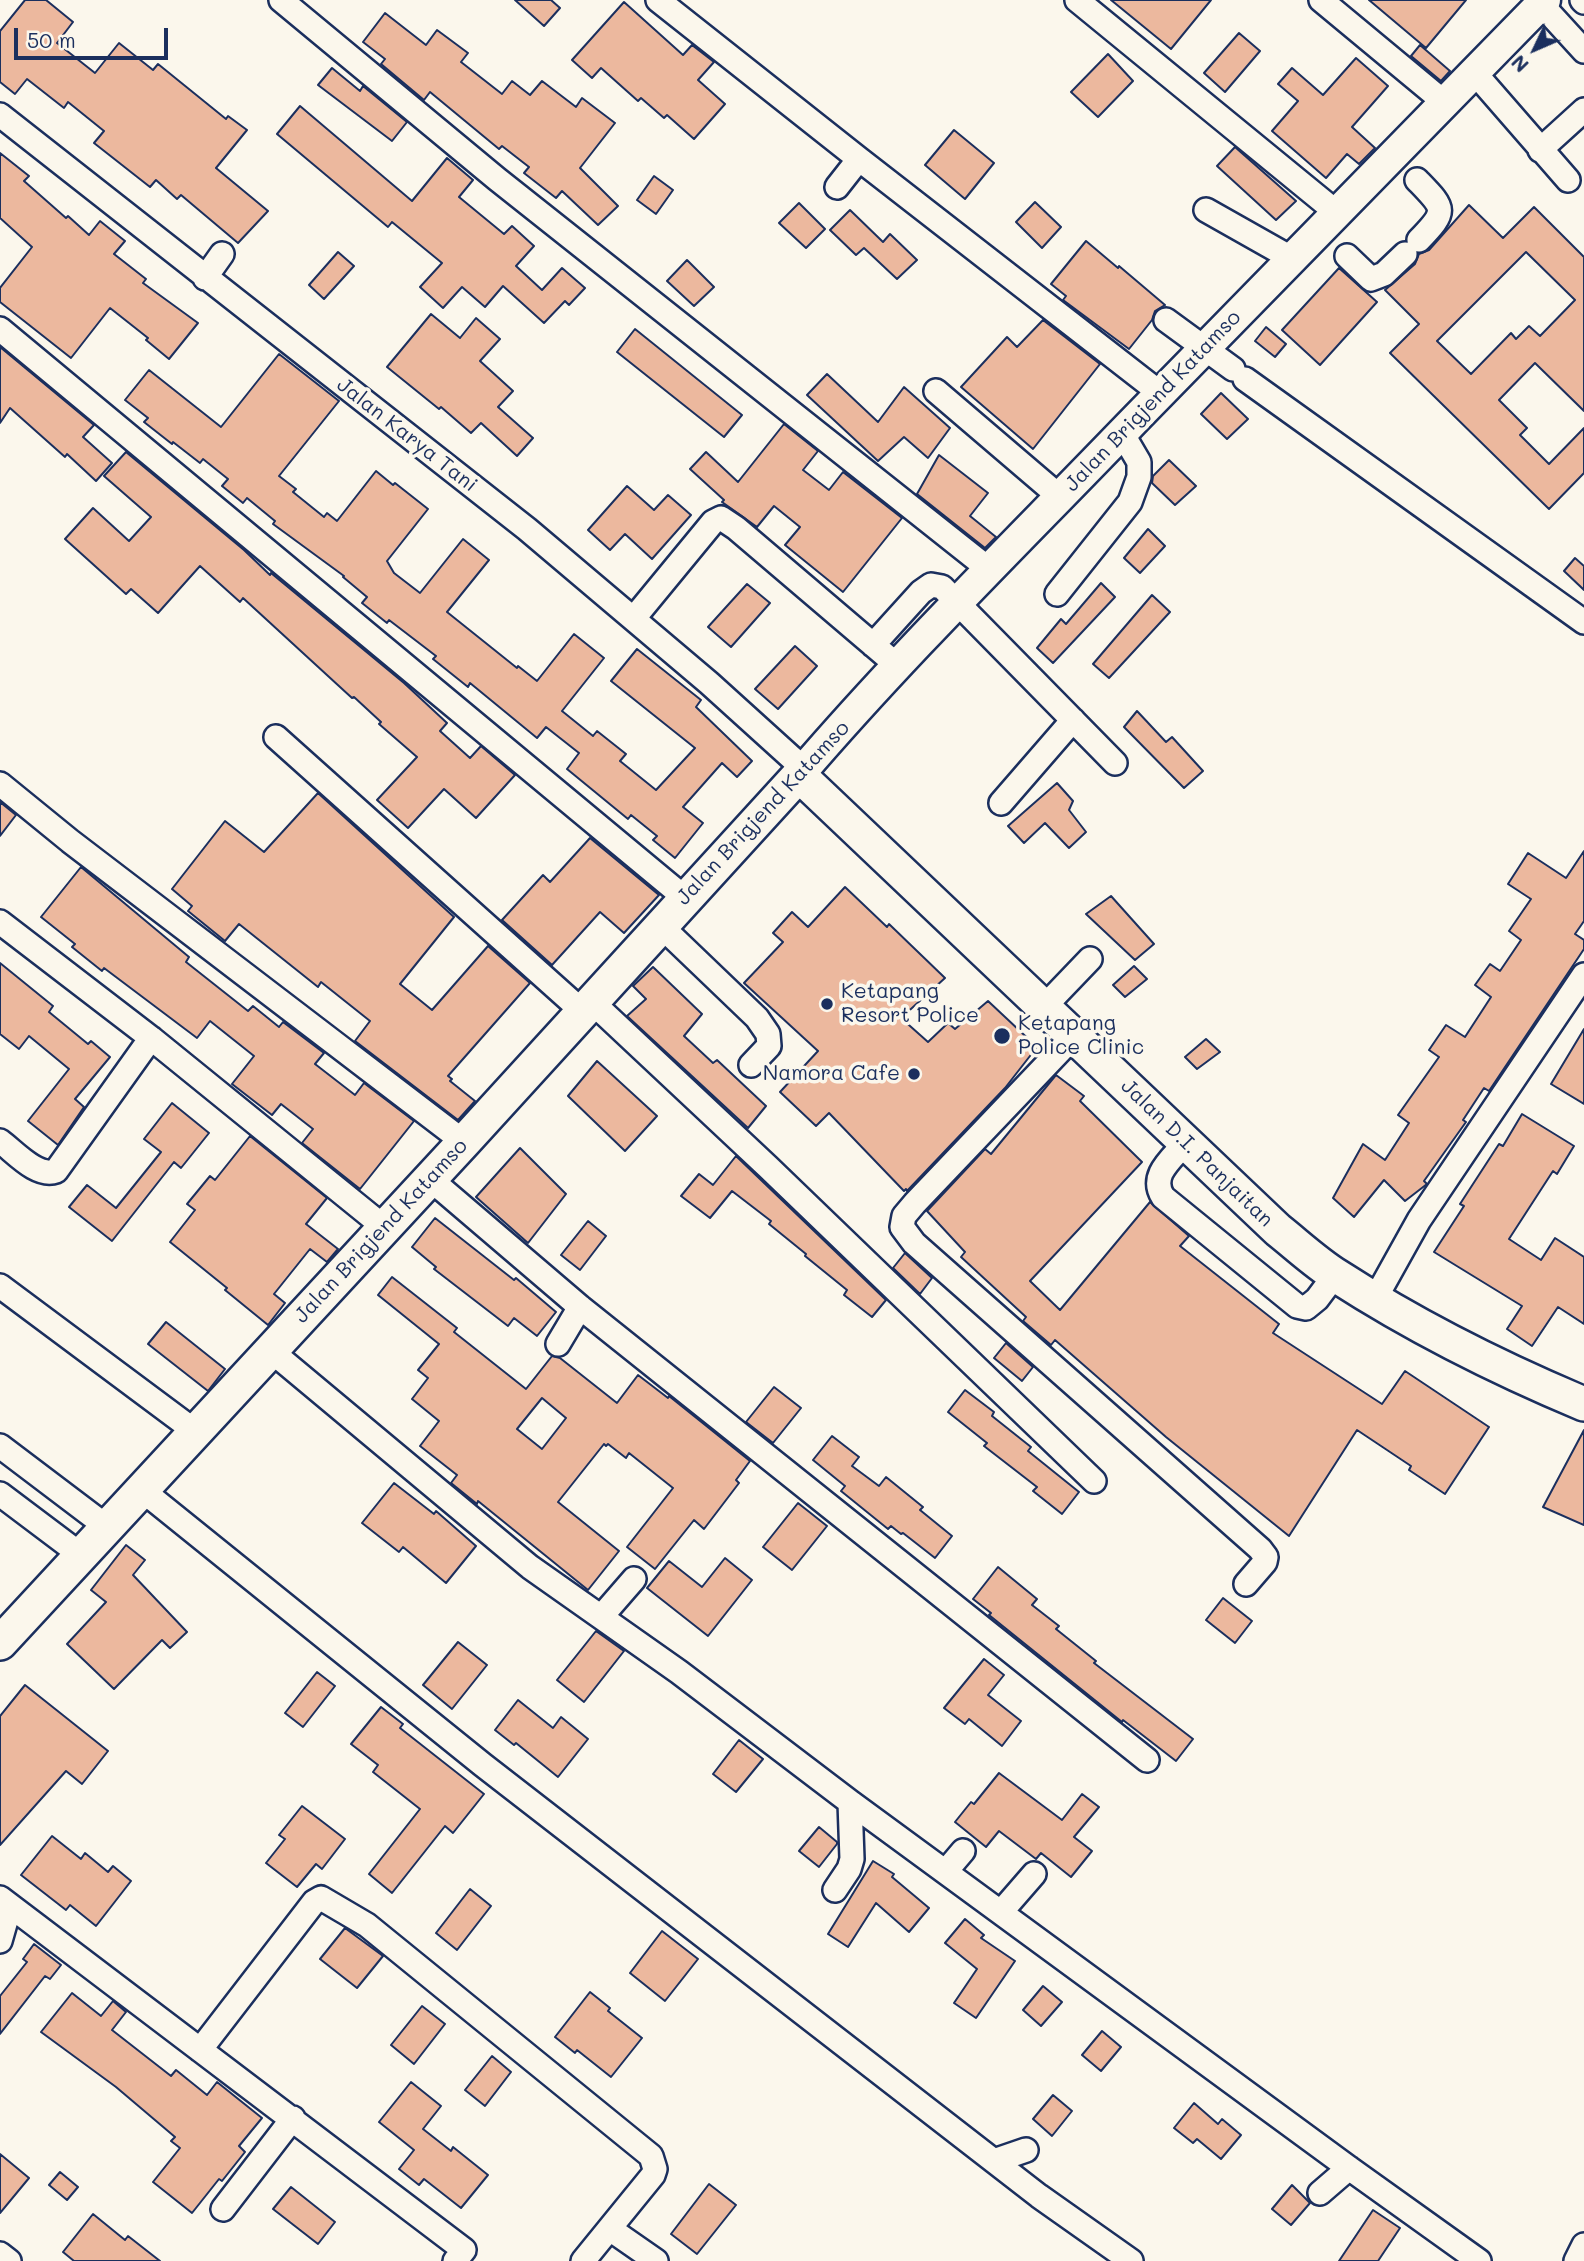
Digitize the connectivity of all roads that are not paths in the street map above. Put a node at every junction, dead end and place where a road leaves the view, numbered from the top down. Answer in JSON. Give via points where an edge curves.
{"nodes":[{"id":1,"x":281,"y":0,"type":"edge"},
{"id":2,"x":658,"y":0,"type":"edge"},
{"id":3,"x":1077,"y":0,"type":"edge"},
{"id":4,"x":1321,"y":0,"type":"edge"},
{"id":5,"x":1543,"y":2,"type":"edge"},
{"id":6,"x":1584,"y":51,"type":"edge"},
{"id":7,"x":1474,"y":72,"type":"junction"},
{"id":8,"x":1444,"y":102,"type":"junction"},
{"id":9,"x":1584,"y":110,"type":"edge"},
{"id":10,"x":0,"y":115,"type":"edge"},
{"id":11,"x":1540,"y":149,"type":"junction"},
{"id":12,"x":859,"y":159,"type":"junction"},
{"id":13,"x":1406,"y":170,"type":"junction"},
{"id":14,"x":1568,"y":180,"type":"dead end"},
{"id":15,"x":837,"y":187,"type":"dead end"},
{"id":16,"x":1206,"y":210,"type":"dead end"},
{"id":17,"x":1335,"y":235,"type":"junction"},
{"id":18,"x":222,"y":254,"type":"dead end"},
{"id":19,"x":1291,"y":258,"type":"junction"},
{"id":20,"x":205,"y":278,"type":"junction"},
{"id":21,"x":1166,"y":320,"type":"dead end"},
{"id":22,"x":0,"y":329,"type":"edge"},
{"id":23,"x":1204,"y":348,"type":"junction"},
{"id":24,"x":936,"y":391,"type":"dead end"},
{"id":25,"x":1160,"y":393,"type":"junction"},
{"id":26,"x":1122,"y":433,"type":"junction"},
{"id":27,"x":1059,"y":497,"type":"junction"},
{"id":28,"x":990,"y":570,"type":"junction"},
{"id":29,"x":1057,"y":594,"type":"dead end"},
{"id":30,"x":958,"y":603,"type":"junction"},
{"id":31,"x":634,"y":618,"type":"junction"},
{"id":32,"x":1584,"y":622,"type":"edge"},
{"id":33,"x":873,"y":645,"type":"junction"},
{"id":34,"x":898,"y":666,"type":"junction"},
{"id":35,"x":1073,"y":720,"type":"junction"},
{"id":36,"x":276,"y":737,"type":"dead end"},
{"id":37,"x":1115,"y":763,"type":"dead end"},
{"id":38,"x":801,"y":772,"type":"junction"},
{"id":39,"x":0,"y":784,"type":"edge"},
{"id":40,"x":1001,"y":803,"type":"dead end"},
{"id":41,"x":685,"y":898,"type":"junction"},
{"id":42,"x":0,"y":922,"type":"edge"},
{"id":43,"x":660,"y":925,"type":"junction"},
{"id":44,"x":1090,"y":959,"type":"dead end"},
{"id":45,"x":1584,"y":975,"type":"edge"},
{"id":46,"x":586,"y":1006,"type":"junction"},
{"id":47,"x":1044,"y":1007,"type":"junction"},
{"id":48,"x":1074,"y":1035,"type":"junction"},
{"id":49,"x":151,"y":1038,"type":"junction"},
{"id":50,"x":751,"y":1065,"type":"dead end"},
{"id":51,"x":0,"y":1141,"type":"edge"},
{"id":52,"x":464,"y":1142,"type":"junction"},
{"id":53,"x":1186,"y":1142,"type":"junction"},
{"id":54,"x":429,"y":1178,"type":"junction"},
{"id":55,"x":384,"y":1227,"type":"junction"},
{"id":56,"x":1335,"y":1275,"type":"junction"},
{"id":57,"x":0,"y":1286,"type":"edge"},
{"id":58,"x":1376,"y":1299,"type":"junction"},
{"id":59,"x":580,"y":1307,"type":"junction"},
{"id":60,"x":558,"y":1344,"type":"dead end"},
{"id":61,"x":270,"y":1350,"type":"junction"},
{"id":62,"x":1584,"y":1404,"type":"edge"},
{"id":63,"x":196,"y":1432,"type":"junction"},
{"id":64,"x":0,"y":1446,"type":"edge"},
{"id":65,"x":1094,"y":1481,"type":"dead end"},
{"id":66,"x":142,"y":1490,"type":"junction"},
{"id":67,"x":0,"y":1494,"type":"edge"},
{"id":68,"x":107,"y":1527,"type":"junction"},
{"id":69,"x":81,"y":1555,"type":"junction"},
{"id":70,"x":634,"y":1579,"type":"dead end"},
{"id":71,"x":1246,"y":1584,"type":"dead end"},
{"id":72,"x":601,"y":1617,"type":"junction"},
{"id":73,"x":0,"y":1643,"type":"edge"},
{"id":74,"x":1147,"y":1760,"type":"dead end"},
{"id":75,"x":850,"y":1802,"type":"junction"},
{"id":76,"x":963,"y":1852,"type":"dead end"},
{"id":77,"x":946,"y":1871,"type":"junction"},
{"id":78,"x":1034,"y":1874,"type":"dead end"},
{"id":79,"x":835,"y":1890,"type":"dead end"},
{"id":80,"x":5,"y":1902,"type":"edge"},
{"id":81,"x":1001,"y":1912,"type":"junction"},
{"id":82,"x":0,"y":1941,"type":"edge"},
{"id":83,"x":201,"y":2050,"type":"junction"},
{"id":84,"x":293,"y":2118,"type":"junction"},
{"id":85,"x":1026,"y":2150,"type":"dead end"},
{"id":86,"x":994,"y":2161,"type":"junction"},
{"id":87,"x":1349,"y":2168,"type":"junction"},
{"id":88,"x":1320,"y":2193,"type":"dead end"},
{"id":89,"x":223,"y":2209,"type":"dead end"},
{"id":90,"x":610,"y":2229,"type":"junction"},
{"id":91,"x":1584,"y":2245,"type":"edge"},
{"id":92,"x":0,"y":2255,"type":"edge"},
{"id":93,"x":465,"y":2257,"type":"edge"},
{"id":94,"x":9,"y":2261,"type":"edge"},
{"id":95,"x":583,"y":2261,"type":"edge"},
{"id":96,"x":656,"y":2261,"type":"edge"},
{"id":97,"x":1131,"y":2261,"type":"edge"},
{"id":98,"x":1479,"y":2261,"type":"edge"},
{"id":99,"x":1576,"y":2261,"type":"edge"}],
"edges":[{"from":1,"to":28,"type":"street","via":[[496,179]]},
{"from":2,"to":12,"type":"street"},
{"from":3,"to":17,"type":"street"},
{"from":4,"to":8,"type":"street"},
{"from":5,"to":6,"type":"street"},
{"from":5,"to":7,"type":"main road","name":"Jalan Brigjend Katamso"},
{"from":7,"to":8,"type":"main road","name":"Jalan Brigjend Katamso"},
{"from":7,"to":11,"type":"street"},
{"from":8,"to":13,"type":"main road","name":"Jalan Brigjend Katamso"},
{"from":9,"to":11,"type":"street"},
{"from":10,"to":20,"type":"street","name":"Jalan Karya Tani"},
{"from":11,"to":14,"type":"street"},
{"from":12,"to":15,"type":"street"},
{"from":12,"to":25,"type":"street"},
{"from":13,"to":17,"type":"main road","name":"Jalan Brigjend Katamso"},
{"from":13,"to":17,"type":"street","via":[[1436,199],[1440,215],[1384,275],[1371,279]]},
{"from":16,"to":19,"type":"street"},
{"from":17,"to":19,"type":"main road","name":"Jalan Brigjend Katamso"},
{"from":18,"to":20,"type":"street"},
{"from":19,"to":23,"type":"main road","name":"Jalan Brigjend Katamso"},
{"from":20,"to":31,"type":"street","name":"Jalan Karya Tani"},
{"from":21,"to":23,"type":"street"},
{"from":22,"to":41,"type":"street"},
{"from":23,"to":25,"type":"main road","name":"Jalan Brigjend Katamso"},
{"from":23,"to":32,"type":"street"},
{"from":24,"to":27,"type":"street"},
{"from":25,"to":26,"type":"main road","name":"Jalan Brigjend Katamso"},
{"from":26,"to":27,"type":"main road","name":"Jalan Brigjend Katamso"},
{"from":26,"to":29,"type":"street","via":[[1139,462],[1130,502]]},
{"from":27,"to":28,"type":"main road","name":"Jalan Brigjend Katamso"},
{"from":28,"to":30,"type":"main road","name":"Jalan Brigjend Katamso"},
{"from":30,"to":33,"type":"street","via":[[942,587],[931,585]]},
{"from":30,"to":34,"type":"main road","name":"Jalan Brigjend Katamso"},
{"from":30,"to":35,"type":"street"},
{"from":31,"to":33,"type":"street","via":[[721,518]]},
{"from":31,"to":38,"type":"street","name":"Jalan Karya Tani"},
{"from":33,"to":34,"type":"street"},
{"from":34,"to":38,"type":"main road","name":"Jalan Brigjend Katamso"},
{"from":35,"to":37,"type":"street"},
{"from":35,"to":40,"type":"street"},
{"from":36,"to":46,"type":"street"},
{"from":38,"to":41,"type":"highway","name":"Jalan Brigjend Katamso"},
{"from":38,"to":47,"type":"highway","name":"Jalan D.I. Panjaitan"},
{"from":39,"to":52,"type":"street"},
{"from":41,"to":43,"type":"highway","name":"Jalan Brigjend Katamso"},
{"from":42,"to":49,"type":"street"},
{"from":43,"to":46,"type":"highway","name":"Jalan Brigjend Katamso"},
{"from":43,"to":50,"type":"street","via":[[768,1034],[769,1046]]},
{"from":44,"to":47,"type":"street"},
{"from":45,"to":58,"type":"street","via":[[1419,1220]]},
{"from":46,"to":52,"type":"highway","name":"Jalan Brigjend Katamso"},
{"from":46,"to":65,"type":"street","via":[[768,1167]]},
{"from":47,"to":48,"type":"highway","name":"Jalan D.I. Panjaitan"},
{"from":48,"to":53,"type":"highway","name":"Jalan D.I. Panjaitan"},
{"from":48,"to":71,"type":"street","via":[[915,1203],[902,1227],[914,1243],[1260,1549],[1265,1562]]},
{"from":49,"to":51,"type":"street","via":[[56,1171],[38,1170]]},
{"from":49,"to":55,"type":"street"},
{"from":52,"to":54,"type":"highway","name":"Jalan Brigjend Katamso"},
{"from":53,"to":56,"type":"highway","name":"Jalan D.I. Panjaitan","via":[[1278,1230]]},
{"from":53,"to":56,"type":"street","via":[[1158,1177],[1163,1197],[1297,1306],[1306,1308]]},
{"from":54,"to":55,"type":"highway","name":"Jalan Brigjend Katamso"},
{"from":54,"to":59,"type":"street"},
{"from":55,"to":61,"type":"highway","name":"Jalan Brigjend Katamso"},
{"from":56,"to":58,"type":"highway","name":"Jalan D.I. Panjaitan"},
{"from":57,"to":63,"type":"street"},
{"from":58,"to":62,"type":"highway","name":"Jalan D.I. Panjaitan","via":[[1516,1376]]},
{"from":59,"to":60,"type":"street"},
{"from":59,"to":74,"type":"street"},
{"from":61,"to":63,"type":"highway","name":"Jalan Brigjend Katamso"},
{"from":61,"to":72,"type":"street","via":[[530,1567]]},
{"from":63,"to":66,"type":"highway","name":"Jalan Brigjend Katamso"},
{"from":64,"to":68,"type":"street"},
{"from":66,"to":68,"type":"highway","name":"Jalan Brigjend Katamso"},
{"from":66,"to":86,"type":"street","via":[[494,1774]]},
{"from":67,"to":69,"type":"street"},
{"from":68,"to":69,"type":"highway","name":"Jalan Brigjend Katamso"},
{"from":69,"to":73,"type":"highway","name":"Jalan Brigjend Katamso"},
{"from":70,"to":72,"type":"street"},
{"from":72,"to":75,"type":"street"},
{"from":75,"to":77,"type":"street"},
{"from":75,"to":79,"type":"street","via":[[852,1859]]},
{"from":76,"to":77,"type":"street"},
{"from":77,"to":81,"type":"street"},
{"from":78,"to":81,"type":"street"},
{"from":80,"to":82,"type":"street"},
{"from":80,"to":83,"type":"street"},
{"from":81,"to":87,"type":"street"},
{"from":83,"to":84,"type":"street"},
{"from":83,"to":90,"type":"street","via":[[321,1898],[367,1925],[646,2149],[654,2162],[653,2175]]},
{"from":84,"to":89,"type":"street"},
{"from":84,"to":93,"type":"street"},
{"from":85,"to":86,"type":"street"},
{"from":86,"to":97,"type":"street"},
{"from":87,"to":88,"type":"street"},
{"from":87,"to":98,"type":"street"},
{"from":90,"to":95,"type":"street"},
{"from":90,"to":96,"type":"street"},
{"from":91,"to":99,"type":"street"},
{"from":92,"to":94,"type":"street"}]}
